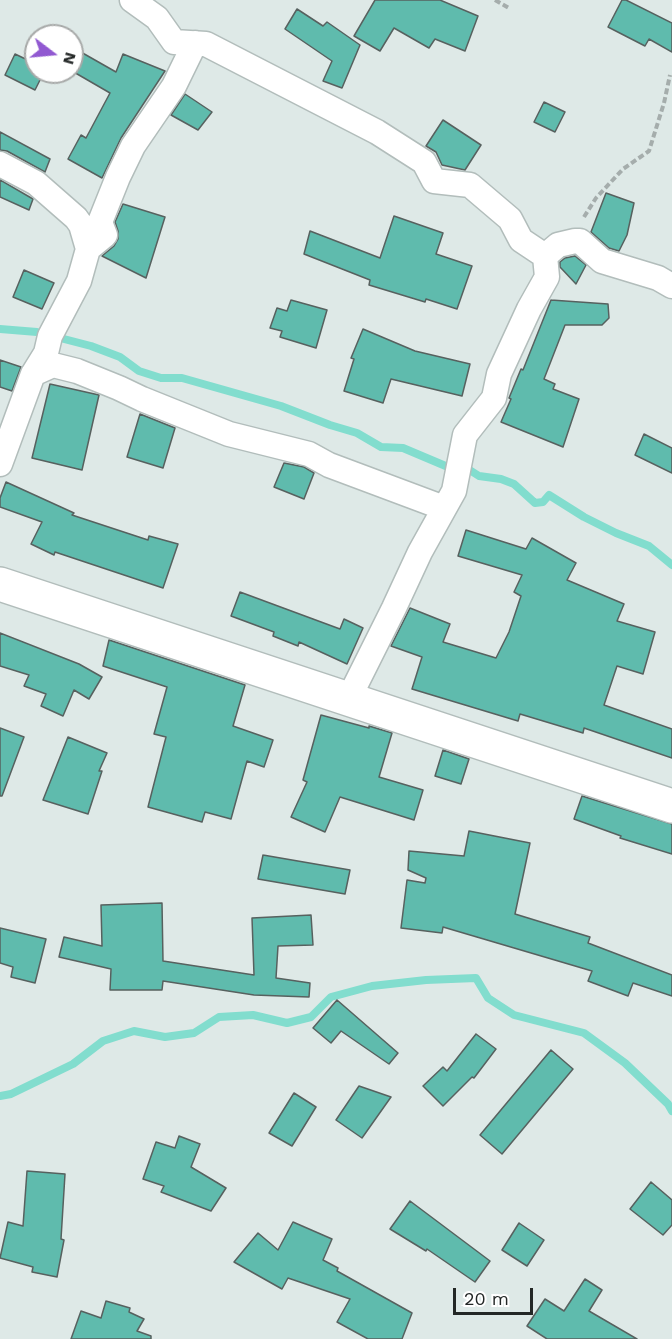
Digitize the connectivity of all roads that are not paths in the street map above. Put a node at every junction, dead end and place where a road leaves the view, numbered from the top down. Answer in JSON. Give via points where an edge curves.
{"nodes":[{"id":1,"x":132,"y":0,"type":"edge"},
{"id":2,"x":195,"y":43,"type":"junction"},
{"id":3,"x":0,"y":164,"type":"edge"},
{"id":4,"x":88,"y":249,"type":"junction"},
{"id":5,"x":545,"y":256,"type":"junction"},
{"id":6,"x":672,"y":286,"type":"edge"},
{"id":7,"x":33,"y":374,"type":"junction"},
{"id":8,"x":0,"y":464,"type":"edge"},
{"id":9,"x":444,"y":508,"type":"junction"},
{"id":10,"x":0,"y":584,"type":"edge"},
{"id":11,"x":349,"y":698,"type":"junction"},
{"id":12,"x":672,"y":806,"type":"edge"}],
"edges":[{"from":1,"to":2,"type":"street","via":[[157,18],[174,42]]},
{"from":2,"to":4,"type":"street","via":[[174,86],[133,146],[118,177],[100,222],[105,235]]},
{"from":2,"to":5,"type":"street","via":[[206,44],[376,132],[424,162],[434,181],[470,185],[510,219],[521,240]]},
{"from":3,"to":4,"type":"street","via":[[36,183],[76,218]]},
{"from":4,"to":7,"type":"street","via":[[79,281]]},
{"from":5,"to":6,"type":"street","via":[[558,245],[575,241],[602,261]]},
{"from":5,"to":9,"type":"street","via":[[548,277],[497,378],[494,398],[465,435],[454,491]]},
{"from":7,"to":8,"type":"street"},
{"from":7,"to":9,"type":"street","via":[[53,365],[77,371],[229,434],[309,454]]},
{"from":9,"to":11,"type":"street"},
{"from":10,"to":11,"type":"main road"},
{"from":11,"to":12,"type":"main road"}]}
